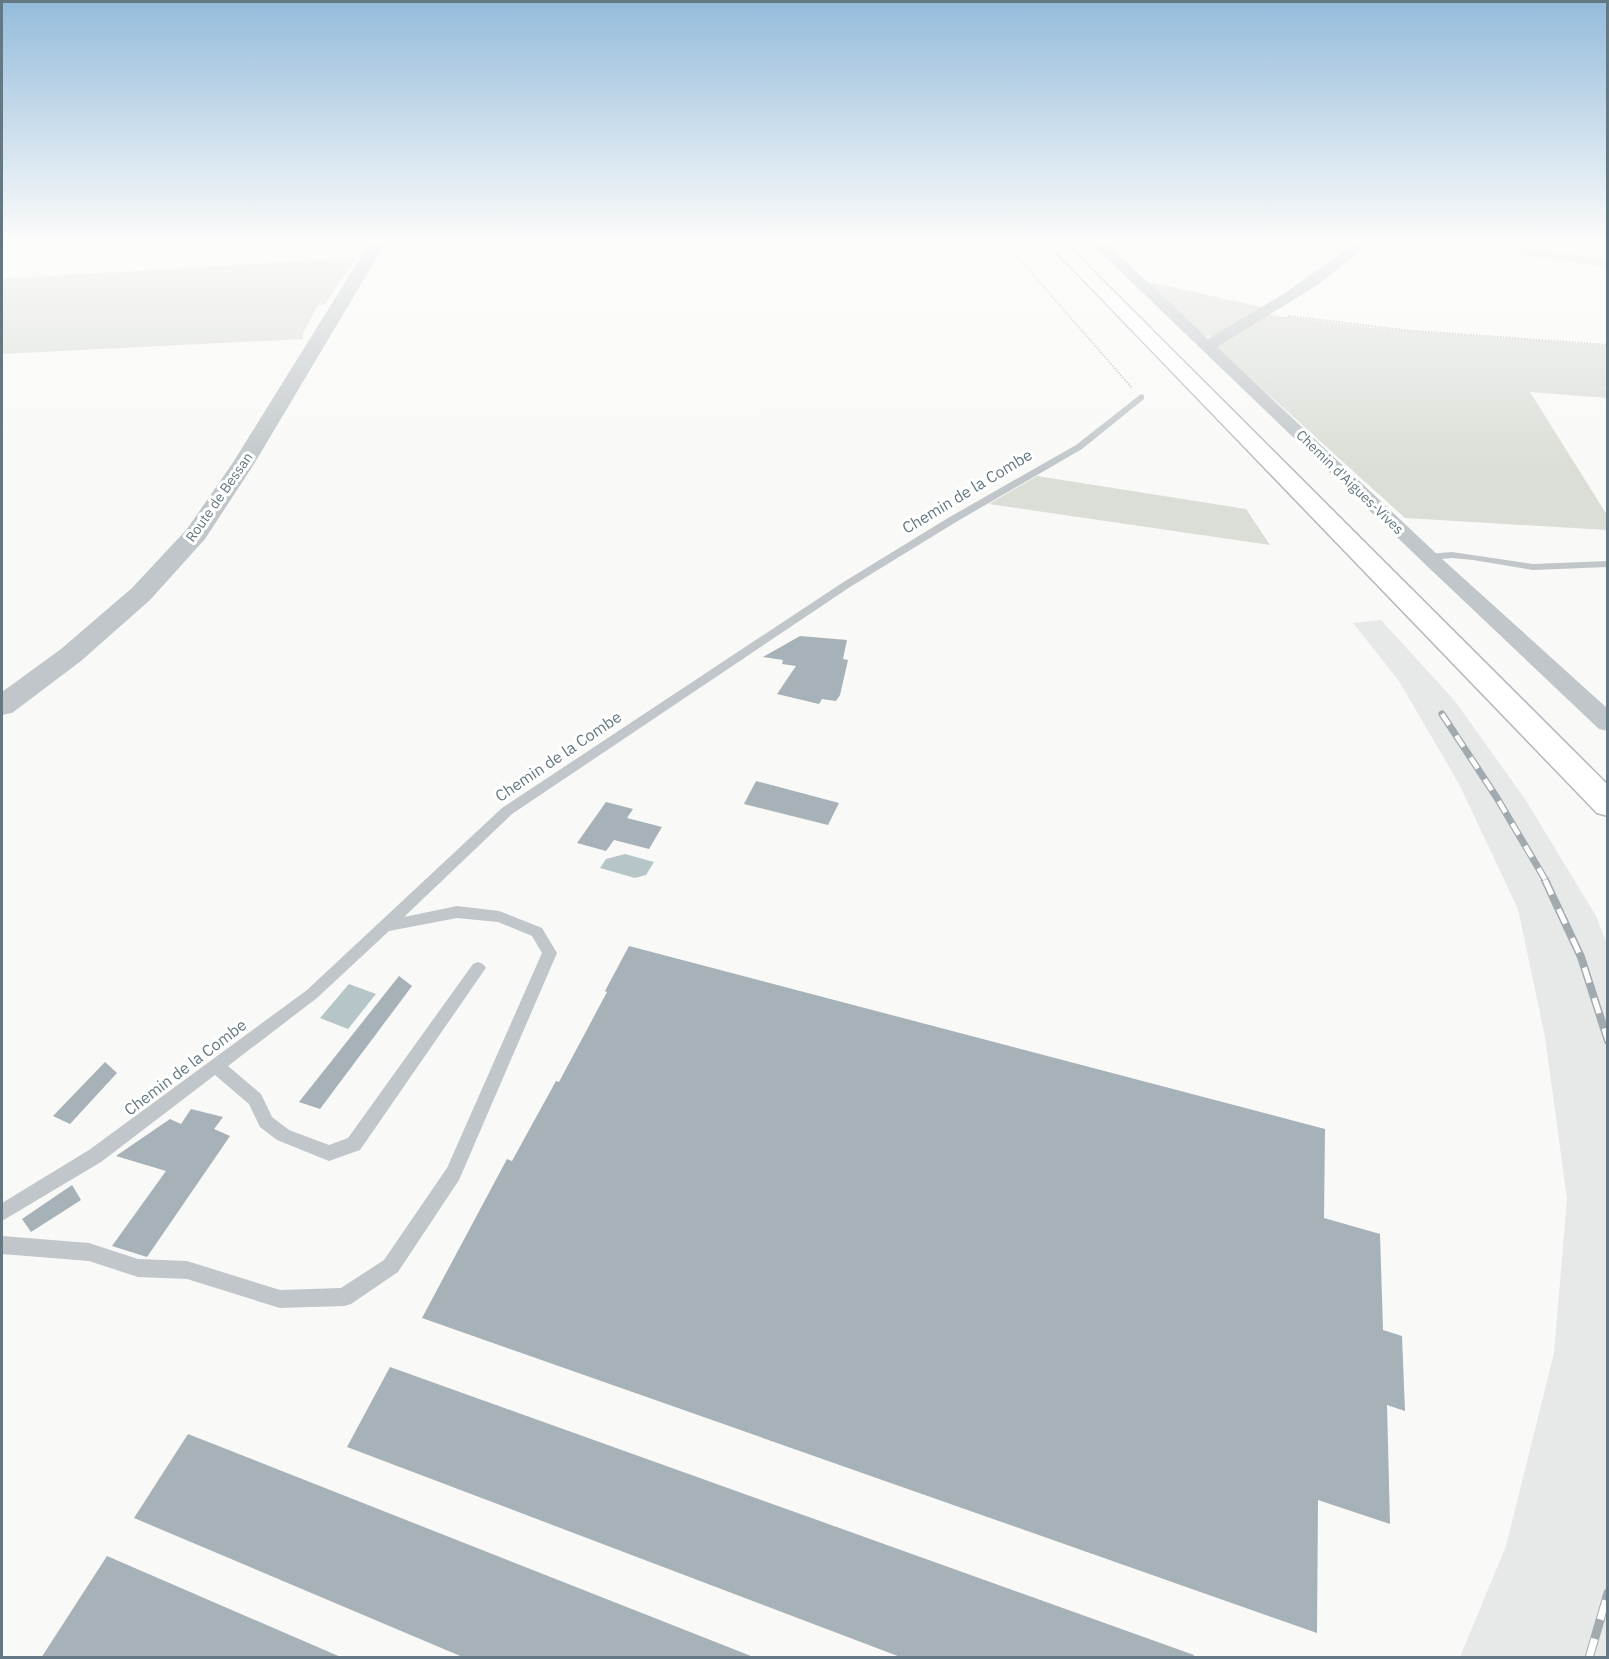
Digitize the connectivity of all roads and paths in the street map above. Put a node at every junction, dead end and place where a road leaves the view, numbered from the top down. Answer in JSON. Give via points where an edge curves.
{"nodes":[{"id":1,"x":333,"y":316,"type":"edge"},
{"id":2,"x":1070,"y":316,"type":"edge"},
{"id":3,"x":1128,"y":316,"type":"edge"},
{"id":4,"x":1178,"y":316,"type":"edge"},
{"id":5,"x":1257,"y":316,"type":"edge"},
{"id":6,"x":1291,"y":316,"type":"edge"},
{"id":7,"x":1608,"y":345,"type":"edge"},
{"id":8,"x":1207,"y":346,"type":"junction"},
{"id":9,"x":1141,"y":398,"type":"joint"},
{"id":10,"x":1428,"y":557,"type":"junction"},
{"id":11,"x":1608,"y":564,"type":"edge"},
{"id":12,"x":2,"y":706,"type":"edge"},
{"id":13,"x":1608,"y":723,"type":"edge"},
{"id":14,"x":1608,"y":805,"type":"edge"},
{"id":15,"x":384,"y":926,"type":"junction"},
{"id":16,"x":478,"y":968,"type":"dead end"},
{"id":17,"x":216,"y":1065,"type":"junction"},
{"id":18,"x":2,"y":1212,"type":"edge"},
{"id":19,"x":2,"y":1245,"type":"edge"}],
"edges":[{"from":1,"to":12,"type":"street","name":"Route de Bessan","via":[[196,534],[141,594],[71,655]]},
{"from":2,"to":9,"type":"path"},
{"from":3,"to":14,"type":"highway"},
{"from":4,"to":8,"type":"street","name":"Chemin d'Aigues-Vives"},
{"from":5,"to":8,"type":"street"},
{"from":6,"to":7,"type":"path","via":[[1403,330]]},
{"from":8,"to":10,"type":"street","name":"Chemin d'Aigues-Vives"},
{"from":9,"to":15,"type":"lane","name":"Chemin de la Combe","via":[[1079,447],[846,585],[507,811]]},
{"from":10,"to":11,"type":"lane","via":[[1452,555],[1533,567]]},
{"from":10,"to":13,"type":"street","name":"Chemin d'Aigues-Vives"},
{"from":15,"to":17,"type":"lane","name":"Chemin de la Combe","via":[[312,994]]},
{"from":15,"to":19,"type":"lane","via":[[457,912],[499,917],[537,932],[550,953],[453,1174],[391,1266],[344,1297],[280,1299],[188,1270],[138,1268],[90,1252]]},
{"from":16,"to":17,"type":"lane","via":[[354,1144],[329,1153],[283,1135],[266,1122],[255,1099]]},
{"from":17,"to":18,"type":"lane","name":"Chemin de la Combe","via":[[95,1156]]}]}
